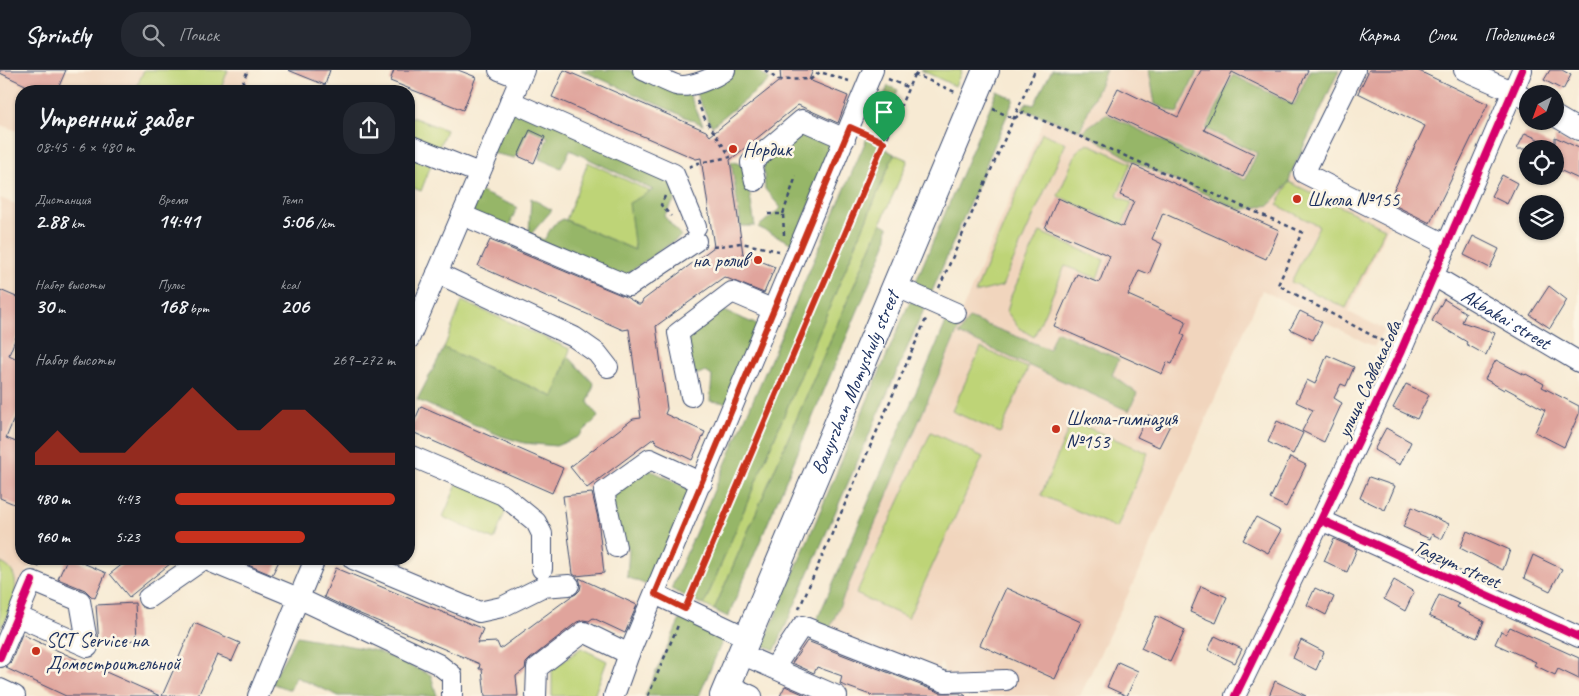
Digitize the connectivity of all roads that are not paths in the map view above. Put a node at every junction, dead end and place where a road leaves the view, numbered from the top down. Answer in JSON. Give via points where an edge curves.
{"nodes":[{"id":1,"x":499,"y":70,"type":"edge"},
{"id":2,"x":643,"y":70,"type":"edge"},
{"id":3,"x":725,"y":70,"type":"edge"},
{"id":4,"x":986,"y":70,"type":"edge"},
{"id":5,"x":1355,"y":70,"type":"edge"},
{"id":6,"x":1464,"y":70,"type":"edge"},
{"id":7,"x":1522,"y":70,"type":"edge"},
{"id":8,"x":522,"y":74,"type":"edge"},
{"id":9,"x":871,"y":75,"type":"edge"},
{"id":10,"x":1521,"y":85,"type":"edge"},
{"id":11,"x":1519,"y":96,"type":"edge"},
{"id":12,"x":1519,"y":98,"type":"edge"},
{"id":13,"x":510,"y":101,"type":"junction"},
{"id":14,"x":1564,"y":121,"type":"edge"},
{"id":15,"x":1579,"y":130,"type":"edge"},
{"id":16,"x":848,"y":133,"type":"junction"},
{"id":17,"x":415,"y":147,"type":"edge"},
{"id":18,"x":753,"y":172,"type":"road end"},
{"id":19,"x":480,"y":173,"type":"junction"},
{"id":20,"x":462,"y":215,"type":"junction"},
{"id":21,"x":1447,"y":245,"type":"junction"},
{"id":22,"x":437,"y":273,"type":"junction"},
{"id":23,"x":1434,"y":276,"type":"junction"},
{"id":24,"x":895,"y":286,"type":"junction"},
{"id":25,"x":774,"y":310,"type":"junction"},
{"id":26,"x":956,"y":313,"type":"dead end"},
{"id":27,"x":415,"y":325,"type":"edge"},
{"id":28,"x":1579,"y":362,"type":"edge"},
{"id":29,"x":608,"y":367,"type":"dead end"},
{"id":30,"x":691,"y":396,"type":"dead end"},
{"id":31,"x":415,"y":458,"type":"edge"},
{"id":32,"x":702,"y":483,"type":"junction"},
{"id":33,"x":1321,"y":520,"type":"junction"},
{"id":34,"x":616,"y":547,"type":"dead end"},
{"id":35,"x":195,"y":565,"type":"edge"},
{"id":36,"x":218,"y":565,"type":"edge"},
{"id":37,"x":312,"y":565,"type":"edge"},
{"id":38,"x":367,"y":565,"type":"edge"},
{"id":39,"x":542,"y":569,"type":"dead end"},
{"id":40,"x":569,"y":585,"type":"dead end"},
{"id":41,"x":655,"y":594,"type":"junction"},
{"id":42,"x":148,"y":598,"type":"dead end"},
{"id":43,"x":298,"y":598,"type":"junction"},
{"id":44,"x":18,"y":616,"type":"junction"},
{"id":45,"x":1579,"y":637,"type":"edge"},
{"id":46,"x":744,"y":646,"type":"junction"},
{"id":47,"x":629,"y":654,"type":"junction"},
{"id":48,"x":0,"y":657,"type":"edge"},
{"id":49,"x":774,"y":668,"type":"junction"},
{"id":50,"x":1006,"y":680,"type":"dead end"},
{"id":51,"x":0,"y":689,"type":"edge"},
{"id":52,"x":726,"y":690,"type":"edge"},
{"id":53,"x":15,"y":696,"type":"edge"},
{"id":54,"x":258,"y":696,"type":"edge"},
{"id":55,"x":270,"y":696,"type":"edge"},
{"id":56,"x":452,"y":696,"type":"edge"},
{"id":57,"x":536,"y":696,"type":"edge"},
{"id":58,"x":614,"y":696,"type":"edge"},
{"id":59,"x":752,"y":696,"type":"edge"},
{"id":60,"x":837,"y":696,"type":"edge"},
{"id":61,"x":1235,"y":696,"type":"edge"}],
"edges":[{"from":1,"to":8,"type":"street"},
{"from":2,"to":3,"type":"street","via":[[678,86]]},
{"from":4,"to":24,"type":"main road","name":"Bauyrzhan Momyshuly street"},
{"from":5,"to":21,"type":"street","via":[[1304,173]]},
{"from":6,"to":11,"type":"street"},
{"from":7,"to":10,"type":"street","name":"улица Садвакасова"},
{"from":8,"to":13,"type":"street"},
{"from":9,"to":16,"type":"street"},
{"from":12,"to":21,"type":"street","name":"улица Садвакасова"},
{"from":13,"to":19,"type":"street"},
{"from":13,"to":20,"type":"street","via":[[674,174],[696,234],[629,286]]},
{"from":14,"to":15,"type":"street"},
{"from":16,"to":18,"type":"street","via":[[802,120]]},
{"from":16,"to":25,"type":"street"},
{"from":17,"to":19,"type":"street"},
{"from":19,"to":20,"type":"street"},
{"from":20,"to":22,"type":"street"},
{"from":21,"to":23,"type":"street","name":"улица Садвакасова"},
{"from":22,"to":27,"type":"street"},
{"from":22,"to":29,"type":"street","via":[[574,336],[598,352]]},
{"from":23,"to":28,"type":"street","name":"Akbakai street"},
{"from":23,"to":33,"type":"street","name":"улица Садвакасова"},
{"from":24,"to":26,"type":"street"},
{"from":24,"to":46,"type":"main road","name":"Bauyrzhan Momyshuly street"},
{"from":25,"to":30,"type":"street","via":[[732,292],[678,333]]},
{"from":25,"to":32,"type":"street"},
{"from":31,"to":39,"type":"street","via":[[503,495],[536,522],[542,534]]},
{"from":32,"to":34,"type":"street","via":[[650,459],[604,492]]},
{"from":32,"to":41,"type":"street"},
{"from":33,"to":45,"type":"street","name":"Tagzym street"},
{"from":33,"to":61,"type":"street","name":"улица Садвакасова"},
{"from":35,"to":42,"type":"street"},
{"from":36,"to":43,"type":"street"},
{"from":37,"to":43,"type":"street"},
{"from":38,"to":40,"type":"street","via":[[479,612],[502,607],[542,587]]},
{"from":41,"to":46,"type":"street"},
{"from":41,"to":47,"type":"street"},
{"from":43,"to":54,"type":"street"},
{"from":43,"to":56,"type":"street","via":[[438,664],[452,675]]},
{"from":44,"to":44,"type":"street","via":[[32,581],[80,602],[88,647]]},
{"from":44,"to":48,"type":"street"},
{"from":46,"to":49,"type":"street"},
{"from":46,"to":52,"type":"main road","name":"Bauyrzhan Momyshuly street"},
{"from":47,"to":57,"type":"street","via":[[584,632],[537,668]]},
{"from":47,"to":58,"type":"street"},
{"from":49,"to":50,"type":"street","via":[[802,626],[945,682]]},
{"from":49,"to":60,"type":"street"},
{"from":51,"to":53,"type":"street"},
{"from":52,"to":59,"type":"street"},
{"from":54,"to":55,"type":"street"}]}
